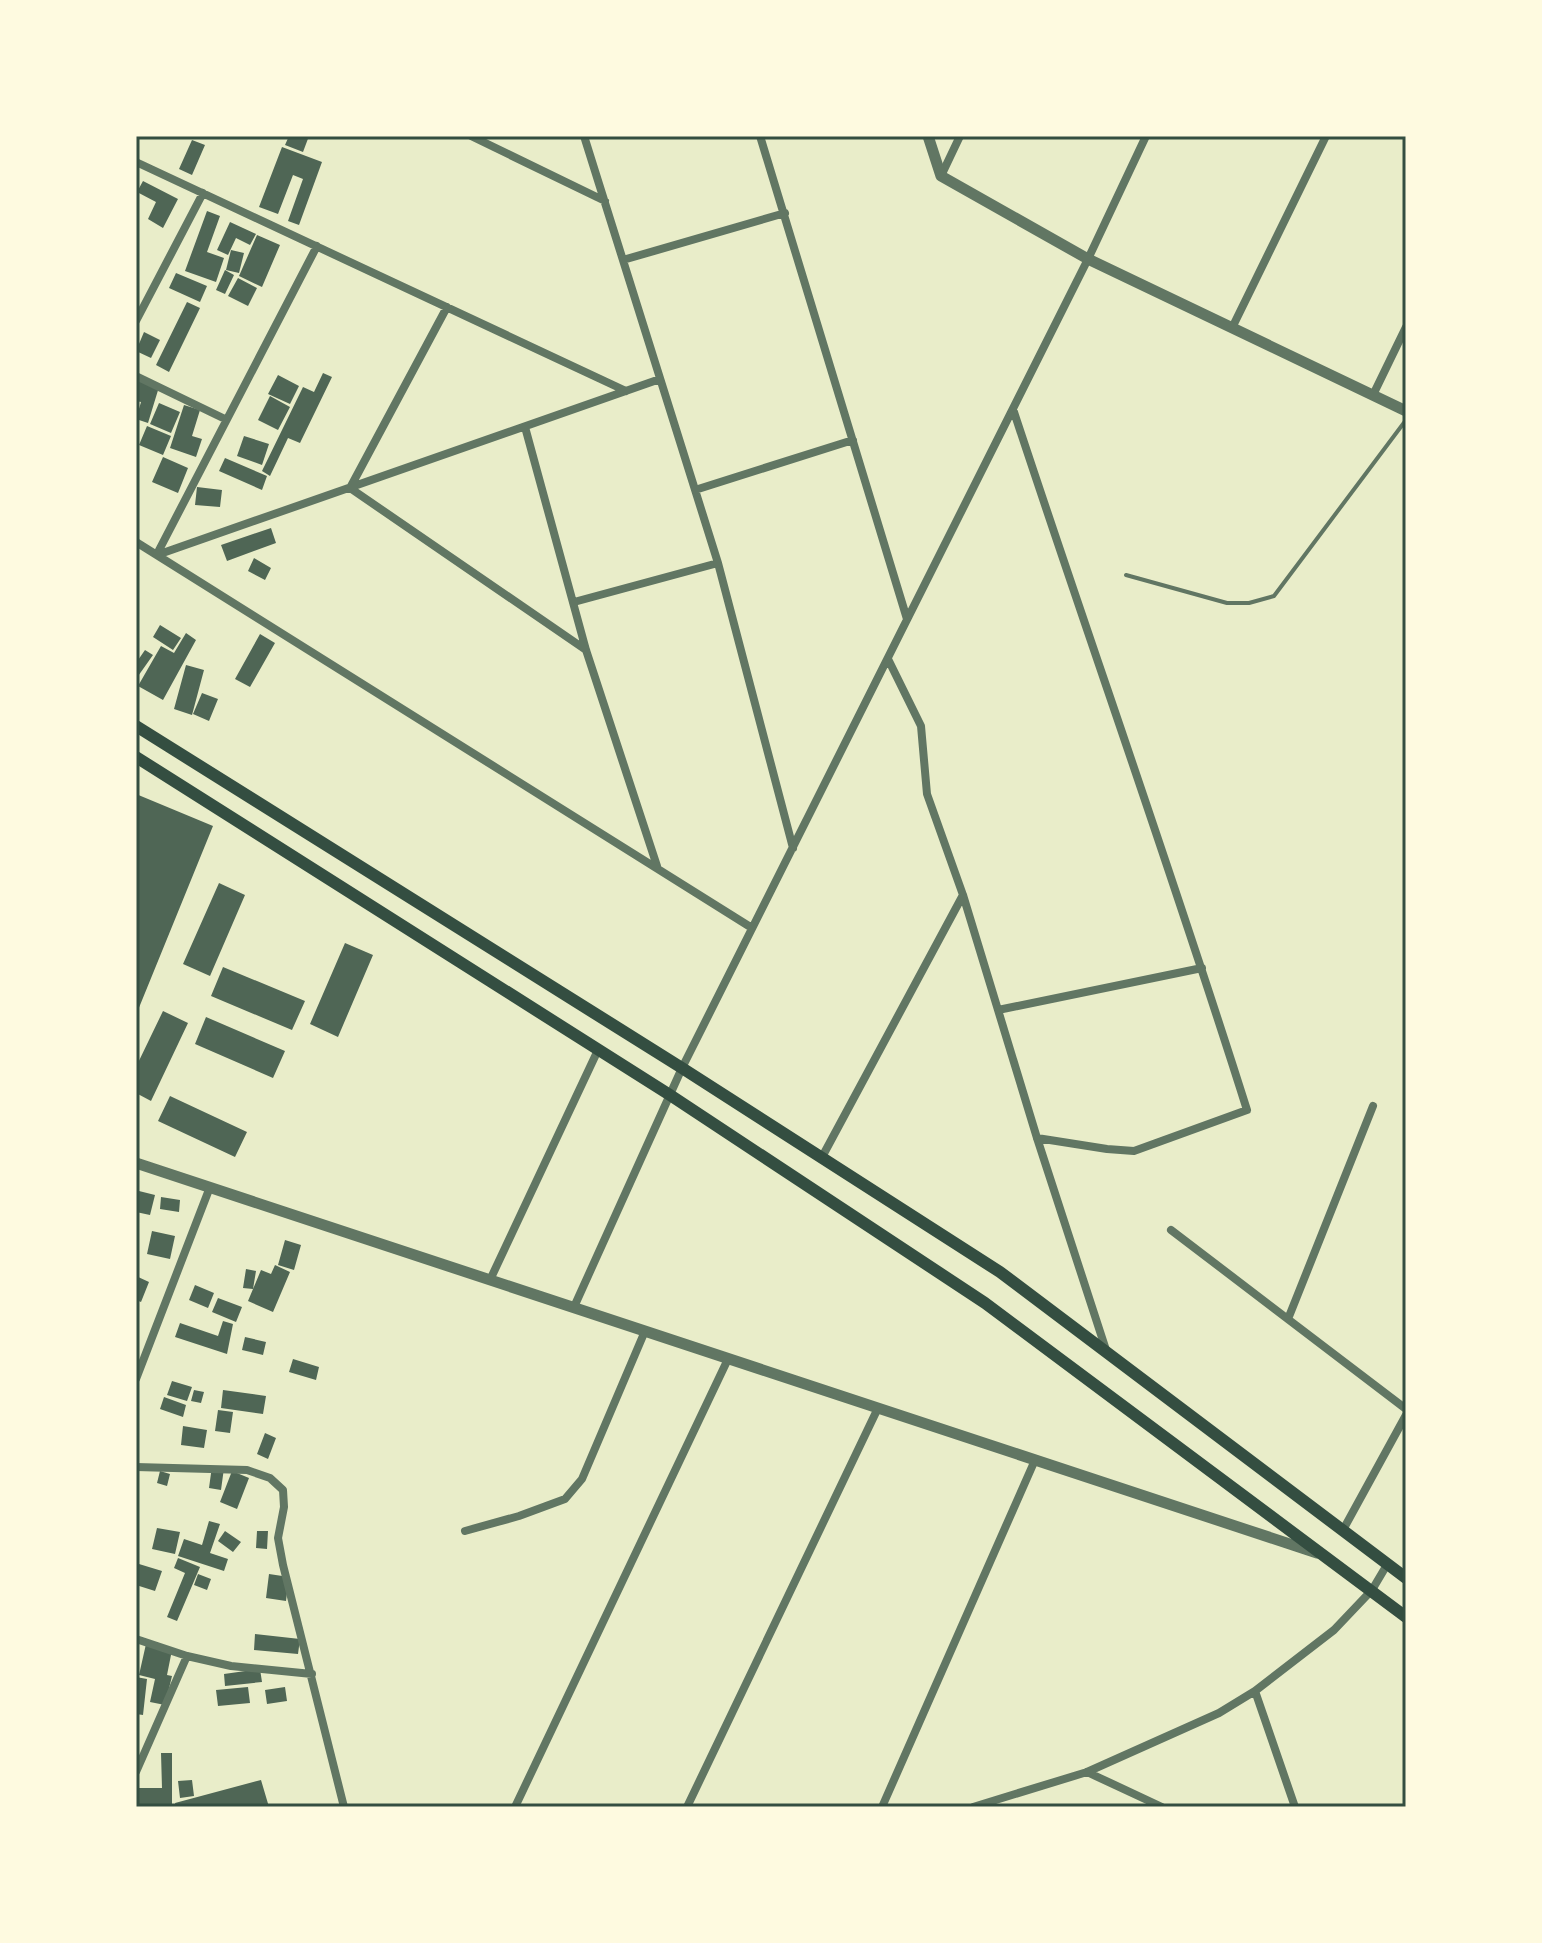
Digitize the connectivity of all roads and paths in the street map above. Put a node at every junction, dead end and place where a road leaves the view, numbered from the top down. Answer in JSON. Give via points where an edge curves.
{"nodes":[{"id":1,"x":471,"y":136,"type":"edge"},
{"id":2,"x":584,"y":136,"type":"edge"},
{"id":3,"x":760,"y":136,"type":"edge"},
{"id":4,"x":928,"y":136,"type":"edge"},
{"id":5,"x":960,"y":136,"type":"edge"},
{"id":6,"x":1146,"y":136,"type":"edge"},
{"id":7,"x":1326,"y":136,"type":"edge"},
{"id":8,"x":136,"y":162,"type":"edge"},
{"id":9,"x":941,"y":176,"type":"junction"},
{"id":10,"x":203,"y":193,"type":"junction"},
{"id":11,"x":605,"y":201,"type":"junction"},
{"id":12,"x":785,"y":213,"type":"junction"},
{"id":13,"x":317,"y":246,"type":"junction"},
{"id":14,"x":1088,"y":259,"type":"junction"},
{"id":15,"x":623,"y":260,"type":"junction"},
{"id":16,"x":447,"y":307,"type":"junction"},
{"id":17,"x":136,"y":321,"type":"edge"},
{"id":18,"x":1406,"y":327,"type":"edge"},
{"id":19,"x":1232,"y":328,"type":"junction"},
{"id":20,"x":136,"y":376,"type":"edge"},
{"id":21,"x":660,"y":379,"type":"junction"},
{"id":22,"x":626,"y":391,"type":"junction"},
{"id":23,"x":1373,"y":395,"type":"junction"},
{"id":24,"x":1013,"y":409,"type":"junction"},
{"id":25,"x":1406,"y":411,"type":"edge"},
{"id":26,"x":225,"y":419,"type":"junction"},
{"id":27,"x":1406,"y":420,"type":"edge"},
{"id":28,"x":525,"y":427,"type":"junction"},
{"id":29,"x":853,"y":440,"type":"junction"},
{"id":30,"x":350,"y":488,"type":"junction"},
{"id":31,"x":695,"y":490,"type":"junction"},
{"id":32,"x":136,"y":542,"type":"edge"},
{"id":33,"x":157,"y":555,"type":"junction"},
{"id":34,"x":718,"y":563,"type":"junction"},
{"id":35,"x":1126,"y":575,"type":"dead end"},
{"id":36,"x":574,"y":602,"type":"junction"},
{"id":37,"x":907,"y":619,"type":"junction"},
{"id":38,"x":586,"y":650,"type":"junction"},
{"id":39,"x":888,"y":659,"type":"junction"},
{"id":40,"x":136,"y":726,"type":"edge"},
{"id":41,"x":136,"y":757,"type":"edge"},
{"id":42,"x":793,"y":848,"type":"junction"},
{"id":43,"x":657,"y":866,"type":"junction"},
{"id":44,"x":963,"y":895,"type":"junction"},
{"id":45,"x":752,"y":928,"type":"junction"},
{"id":46,"x":1202,"y":968,"type":"junction"},
{"id":47,"x":998,"y":1010,"type":"junction"},
{"id":48,"x":598,"y":1050,"type":"junction"},
{"id":49,"x":682,"y":1068,"type":"junction"},
{"id":50,"x":670,"y":1095,"type":"junction"},
{"id":51,"x":1373,"y":1106,"type":"dead end"},
{"id":52,"x":1037,"y":1138,"type":"junction"},
{"id":53,"x":821,"y":1159,"type":"junction"},
{"id":54,"x":136,"y":1163,"type":"edge"},
{"id":55,"x":210,"y":1187,"type":"junction"},
{"id":56,"x":1171,"y":1230,"type":"dead end"},
{"id":57,"x":490,"y":1280,"type":"junction"},
{"id":58,"x":574,"y":1307,"type":"junction"},
{"id":59,"x":1288,"y":1319,"type":"junction"},
{"id":60,"x":645,"y":1331,"type":"junction"},
{"id":61,"x":1107,"y":1353,"type":"junction"},
{"id":62,"x":728,"y":1359,"type":"junction"},
{"id":63,"x":136,"y":1379,"type":"edge"},
{"id":64,"x":878,"y":1408,"type":"junction"},
{"id":65,"x":1406,"y":1409,"type":"edge"},
{"id":66,"x":1406,"y":1415,"type":"edge"},
{"id":67,"x":1035,"y":1460,"type":"junction"},
{"id":68,"x":136,"y":1467,"type":"edge"},
{"id":69,"x":1343,"y":1530,"type":"junction"},
{"id":70,"x":465,"y":1531,"type":"dead end"},
{"id":71,"x":1328,"y":1557,"type":"junction"},
{"id":72,"x":1388,"y":1563,"type":"junction"},
{"id":73,"x":1406,"y":1578,"type":"edge"},
{"id":74,"x":1372,"y":1590,"type":"junction"},
{"id":75,"x":1406,"y":1617,"type":"edge"},
{"id":76,"x":136,"y":1639,"type":"edge"},
{"id":77,"x":187,"y":1656,"type":"junction"},
{"id":78,"x":312,"y":1674,"type":"junction"},
{"id":79,"x":1255,"y":1691,"type":"junction"},
{"id":80,"x":136,"y":1772,"type":"edge"},
{"id":81,"x":1087,"y":1772,"type":"junction"},
{"id":82,"x":344,"y":1807,"type":"edge"},
{"id":83,"x":515,"y":1807,"type":"edge"},
{"id":84,"x":687,"y":1807,"type":"edge"},
{"id":85,"x":882,"y":1807,"type":"edge"},
{"id":86,"x":973,"y":1807,"type":"edge"},
{"id":87,"x":1162,"y":1807,"type":"edge"},
{"id":88,"x":1295,"y":1807,"type":"edge"}],
"edges":[{"from":1,"to":11,"type":"street"},
{"from":2,"to":11,"type":"street"},
{"from":3,"to":12,"type":"street"},
{"from":4,"to":9,"type":"street"},
{"from":5,"to":9,"type":"street"},
{"from":6,"to":14,"type":"street"},
{"from":7,"to":19,"type":"street"},
{"from":8,"to":10,"type":"street"},
{"from":9,"to":14,"type":"street"},
{"from":10,"to":13,"type":"street"},
{"from":10,"to":17,"type":"street"},
{"from":11,"to":15,"type":"street"},
{"from":12,"to":15,"type":"street"},
{"from":12,"to":29,"type":"street"},
{"from":13,"to":16,"type":"street"},
{"from":13,"to":26,"type":"street"},
{"from":14,"to":19,"type":"street"},
{"from":14,"to":24,"type":"street"},
{"from":15,"to":21,"type":"street"},
{"from":16,"to":22,"type":"street"},
{"from":16,"to":30,"type":"street"},
{"from":18,"to":23,"type":"street"},
{"from":19,"to":23,"type":"street"},
{"from":20,"to":26,"type":"street"},
{"from":21,"to":22,"type":"street"},
{"from":21,"to":31,"type":"street"},
{"from":22,"to":28,"type":"street"},
{"from":23,"to":25,"type":"street"},
{"from":24,"to":37,"type":"street"},
{"from":24,"to":46,"type":"street"},
{"from":26,"to":33,"type":"street"},
{"from":27,"to":35,"type":"lane","via":[[1274,596],[1227,603]]},
{"from":28,"to":30,"type":"street"},
{"from":28,"to":36,"type":"street"},
{"from":29,"to":31,"type":"street"},
{"from":29,"to":37,"type":"street"},
{"from":30,"to":33,"type":"street"},
{"from":30,"to":38,"type":"street"},
{"from":31,"to":34,"type":"street"},
{"from":32,"to":33,"type":"street"},
{"from":33,"to":43,"type":"street"},
{"from":34,"to":36,"type":"street"},
{"from":34,"to":42,"type":"street"},
{"from":36,"to":38,"type":"street"},
{"from":37,"to":39,"type":"street"},
{"from":38,"to":43,"type":"street"},
{"from":39,"to":42,"type":"street"},
{"from":39,"to":44,"type":"street","via":[[921,726],[927,794]]},
{"from":40,"to":49,"type":"main road"},
{"from":41,"to":48,"type":"main road"},
{"from":42,"to":45,"type":"street"},
{"from":43,"to":45,"type":"street"},
{"from":44,"to":47,"type":"street"},
{"from":44,"to":53,"type":"street"},
{"from":45,"to":49,"type":"street"},
{"from":46,"to":47,"type":"street"},
{"from":46,"to":52,"type":"street","via":[[1247,1110],[1134,1151]]},
{"from":47,"to":52,"type":"street"},
{"from":48,"to":50,"type":"main road"},
{"from":48,"to":57,"type":"street"},
{"from":49,"to":50,"type":"street"},
{"from":49,"to":53,"type":"main road"},
{"from":50,"to":58,"type":"street"},
{"from":50,"to":71,"type":"main road","via":[[985,1303]]},
{"from":51,"to":59,"type":"street"},
{"from":52,"to":61,"type":"street"},
{"from":53,"to":61,"type":"main road","via":[[1000,1272]]},
{"from":54,"to":55,"type":"street"},
{"from":55,"to":57,"type":"street"},
{"from":55,"to":63,"type":"street"},
{"from":56,"to":59,"type":"street"},
{"from":57,"to":58,"type":"street"},
{"from":58,"to":60,"type":"street"},
{"from":59,"to":65,"type":"street"},
{"from":60,"to":62,"type":"street"},
{"from":60,"to":70,"type":"street","via":[[582,1479],[565,1499]]},
{"from":61,"to":69,"type":"main road"},
{"from":62,"to":64,"type":"street"},
{"from":62,"to":83,"type":"street"},
{"from":64,"to":67,"type":"street"},
{"from":64,"to":84,"type":"street"},
{"from":66,"to":69,"type":"street"},
{"from":67,"to":71,"type":"street"},
{"from":67,"to":85,"type":"street"},
{"from":68,"to":78,"type":"street","via":[[247,1470],[270,1478],[283,1490],[278,1538]]},
{"from":69,"to":72,"type":"main road"},
{"from":71,"to":74,"type":"main road"},
{"from":72,"to":73,"type":"main road"},
{"from":72,"to":74,"type":"street"},
{"from":74,"to":75,"type":"main road"},
{"from":74,"to":79,"type":"street","via":[[1334,1630]]},
{"from":76,"to":77,"type":"street"},
{"from":77,"to":78,"type":"street"},
{"from":77,"to":80,"type":"street"},
{"from":78,"to":82,"type":"street"},
{"from":79,"to":81,"type":"street","via":[[1219,1713]]},
{"from":79,"to":88,"type":"street"},
{"from":81,"to":86,"type":"street"},
{"from":81,"to":87,"type":"street"}]}
